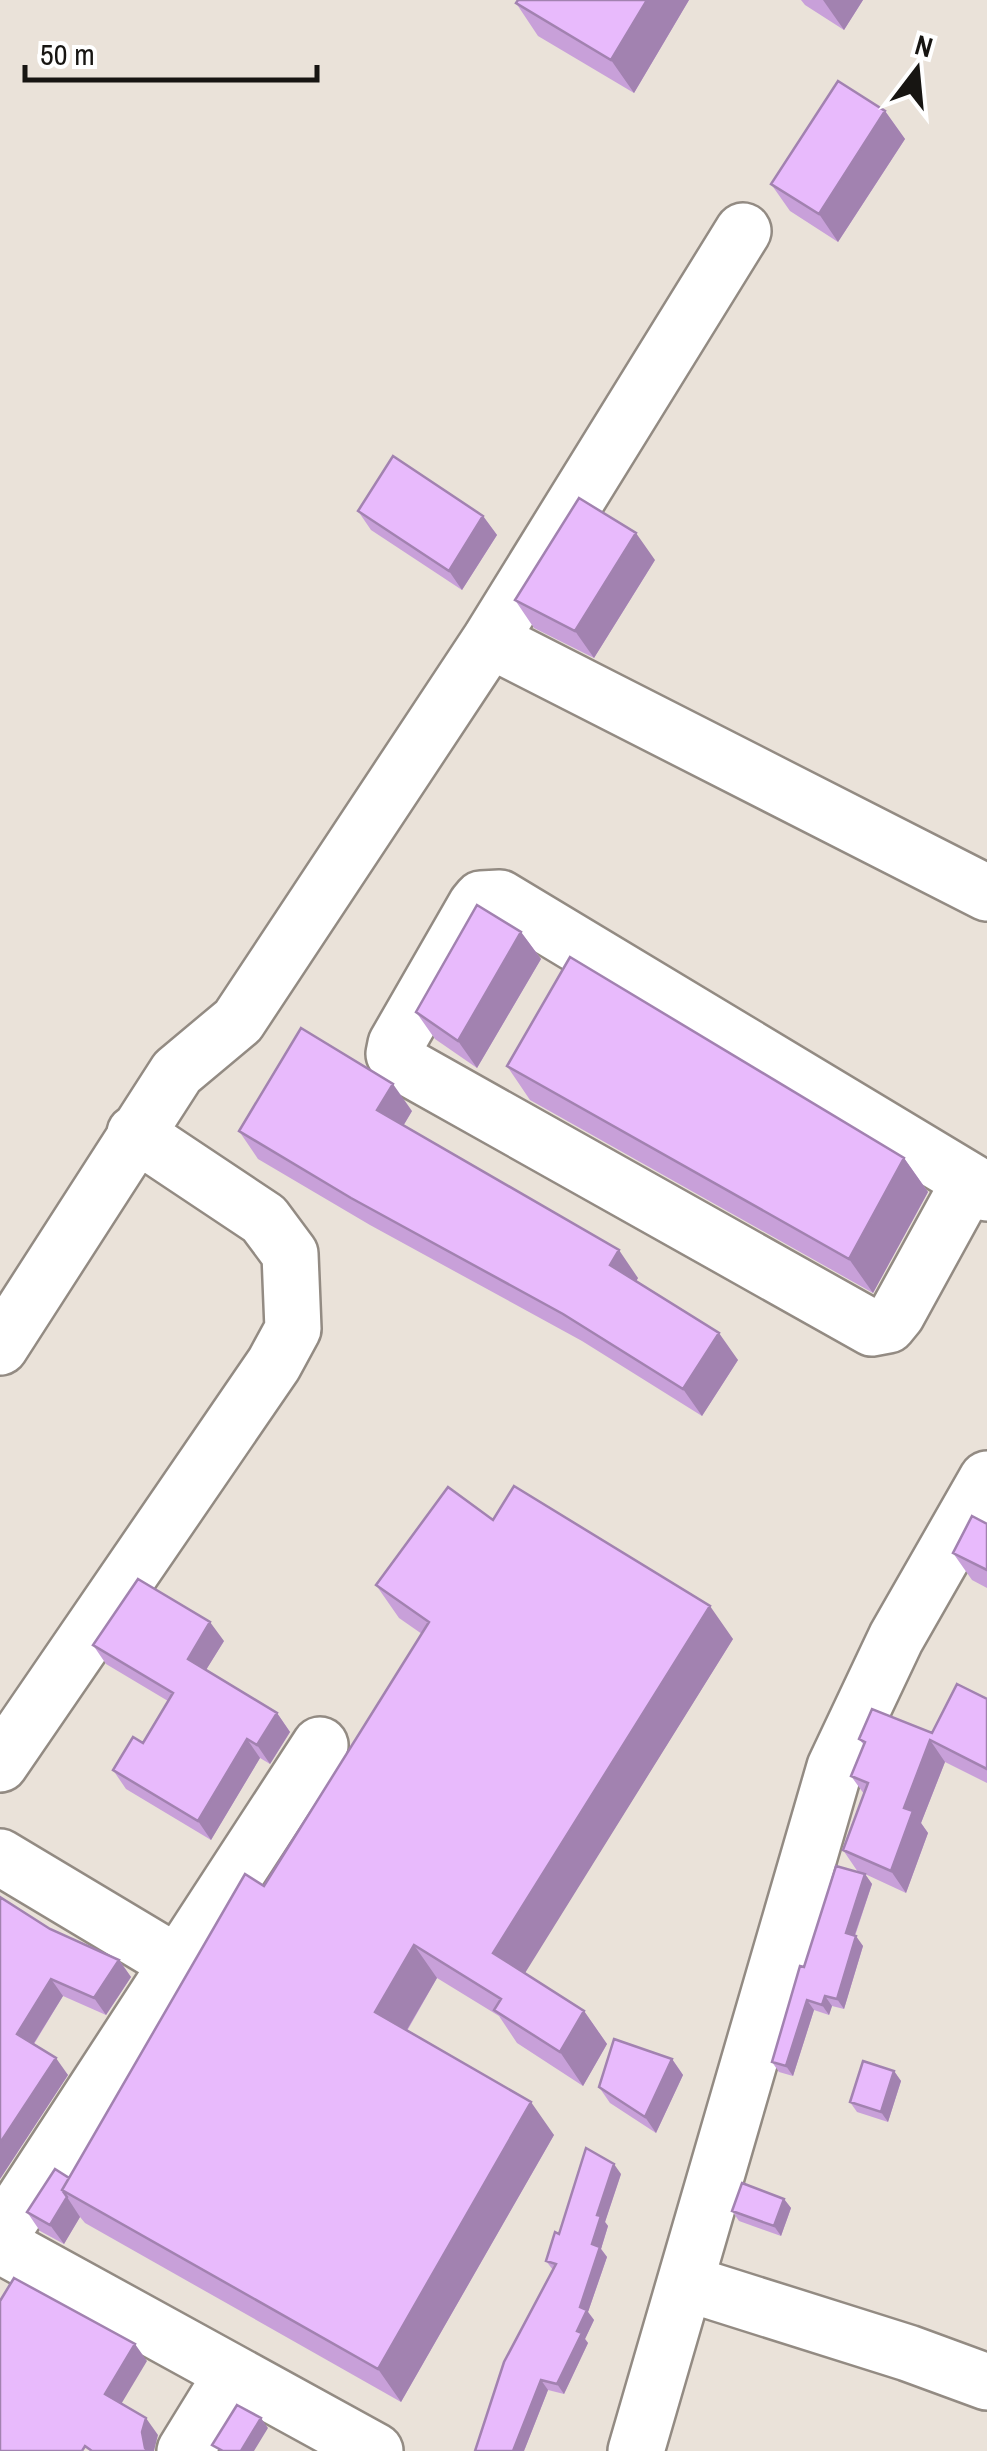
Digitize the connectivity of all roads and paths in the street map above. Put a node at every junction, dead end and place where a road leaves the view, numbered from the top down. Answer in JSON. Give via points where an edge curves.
{"nodes":[{"id":1,"x":743,"y":232,"type":"dead end"},
{"id":2,"x":490,"y":640,"type":"junction"},
{"id":3,"x":987,"y":893,"type":"edge"},
{"id":4,"x":583,"y":948,"type":"junction"},
{"id":5,"x":554,"y":998,"type":"edge"},
{"id":6,"x":516,"y":1064,"type":"edge"},
{"id":7,"x":487,"y":1114,"type":"junction"},
{"id":8,"x":135,"y":1133,"type":"junction"},
{"id":9,"x":978,"y":1187,"type":"edge"},
{"id":10,"x":0,"y":1347,"type":"edge"},
{"id":11,"x":985,"y":1485,"type":"edge"},
{"id":12,"x":320,"y":1744,"type":"dead end"},
{"id":13,"x":0,"y":1764,"type":"edge"},
{"id":14,"x":0,"y":1857,"type":"edge"},
{"id":15,"x":177,"y":1962,"type":"junction"},
{"id":16,"x":0,"y":2236,"type":"edge"},
{"id":17,"x":0,"y":2246,"type":"edge"},
{"id":18,"x":686,"y":2282,"type":"junction"},
{"id":19,"x":233,"y":2373,"type":"junction"},
{"id":20,"x":987,"y":2382,"type":"edge"},
{"id":21,"x":185,"y":2451,"type":"edge"},
{"id":22,"x":375,"y":2451,"type":"edge"},
{"id":23,"x":636,"y":2451,"type":"edge"}],
"edges":[{"from":1,"to":2,"type":"street"},
{"from":2,"to":3,"type":"street"},
{"from":2,"to":8,"type":"street","via":[[238,1021],[177,1072]]},
{"from":4,"to":5,"type":"street"},
{"from":4,"to":7,"type":"street","via":[[500,898],[480,900],[396,1044],[394,1054],[409,1068]]},
{"from":4,"to":9,"type":"street"},
{"from":6,"to":7,"type":"street"},
{"from":7,"to":9,"type":"street","via":[[872,1328],[888,1325],[897,1314]]},
{"from":8,"to":10,"type":"street"},
{"from":8,"to":13,"type":"street","via":[[264,1219],[290,1254],[293,1329]]},
{"from":11,"to":18,"type":"street","via":[[896,1638],[835,1767]]},
{"from":12,"to":15,"type":"street"},
{"from":14,"to":15,"type":"street"},
{"from":15,"to":16,"type":"street"},
{"from":17,"to":19,"type":"street"},
{"from":18,"to":20,"type":"street"},
{"from":18,"to":23,"type":"street"},
{"from":19,"to":21,"type":"street"},
{"from":19,"to":22,"type":"street"}]}
